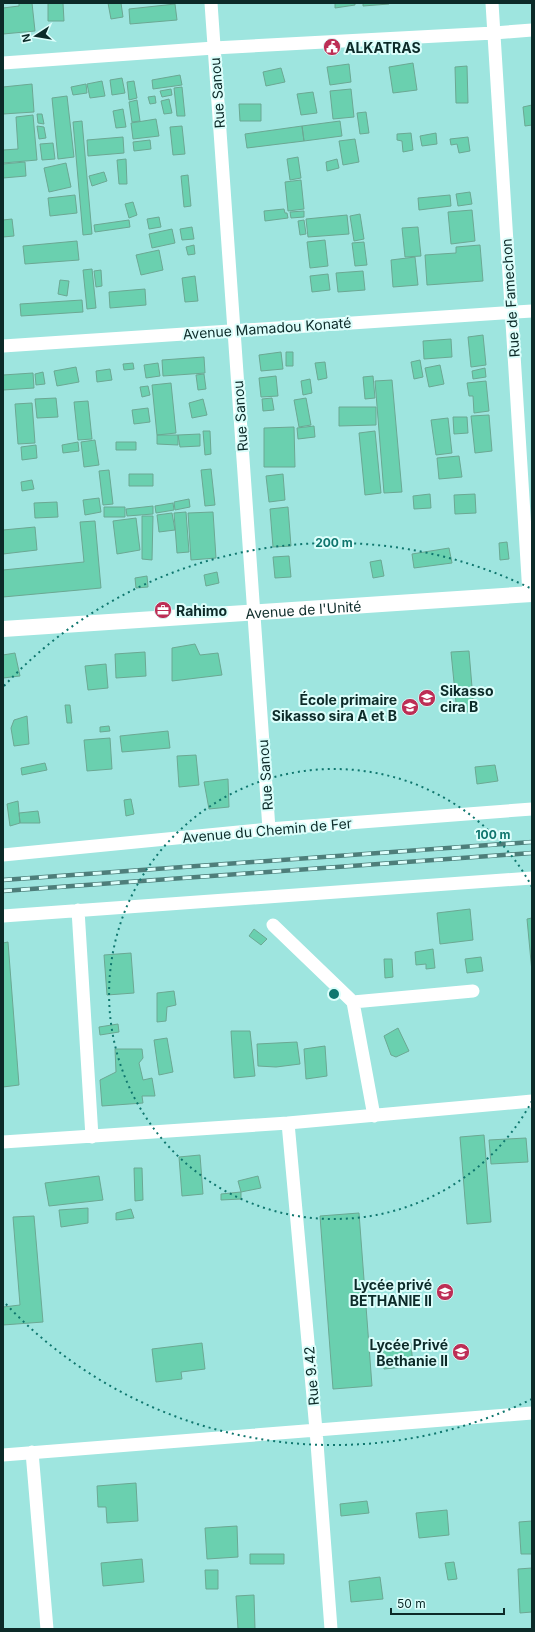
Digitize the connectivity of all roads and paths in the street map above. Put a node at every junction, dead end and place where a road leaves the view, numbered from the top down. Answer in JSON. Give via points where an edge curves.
{"nodes":[{"id":1,"x":211,"y":3,"type":"edge"},
{"id":2,"x":492,"y":3,"type":"edge"},
{"id":3,"x":532,"y":30,"type":"edge"},
{"id":4,"x":494,"y":33,"type":"junction"},
{"id":5,"x":214,"y":48,"type":"junction"},
{"id":6,"x":3,"y":63,"type":"edge"},
{"id":7,"x":532,"y":311,"type":"edge"},
{"id":8,"x":511,"y":312,"type":"junction"},
{"id":9,"x":234,"y":330,"type":"junction"},
{"id":10,"x":3,"y":346,"type":"edge"},
{"id":11,"x":530,"y":594,"type":"edge"},
{"id":12,"x":254,"y":613,"type":"junction"},
{"id":13,"x":3,"y":629,"type":"edge"},
{"id":14,"x":532,"y":809,"type":"edge"},
{"id":15,"x":269,"y":829,"type":"junction"},
{"id":16,"x":3,"y":855,"type":"edge"},
{"id":17,"x":532,"y":878,"type":"edge"},
{"id":18,"x":78,"y":910,"type":"junction"},
{"id":19,"x":3,"y":916,"type":"edge"},
{"id":20,"x":273,"y":925,"type":"dead end"},
{"id":21,"x":473,"y":991,"type":"dead end"},
{"id":22,"x":353,"y":1002,"type":"junction"},
{"id":23,"x":532,"y":1101,"type":"edge"},
{"id":24,"x":374,"y":1116,"type":"junction"},
{"id":25,"x":288,"y":1123,"type":"junction"},
{"id":26,"x":92,"y":1137,"type":"junction"},
{"id":27,"x":3,"y":1142,"type":"edge"},
{"id":28,"x":532,"y":1413,"type":"edge"},
{"id":29,"x":316,"y":1430,"type":"junction"},
{"id":30,"x":32,"y":1452,"type":"junction"},
{"id":31,"x":3,"y":1455,"type":"edge"},
{"id":32,"x":47,"y":1629,"type":"edge"},
{"id":33,"x":331,"y":1629,"type":"edge"}],
"edges":[{"from":1,"to":5,"type":"street","name":"Rue Sanou"},
{"from":2,"to":4,"type":"street","name":"Rue de Famechon"},
{"from":3,"to":4,"type":"street"},
{"from":4,"to":5,"type":"street"},
{"from":4,"to":8,"type":"street","name":"Rue de Famechon"},
{"from":5,"to":6,"type":"street"},
{"from":5,"to":9,"type":"street","name":"Rue Sanou"},
{"from":7,"to":8,"type":"street","name":"Avenue Mamadou Konaté"},
{"from":8,"to":9,"type":"street","name":"Avenue Mamadou Konaté"},
{"from":8,"to":11,"type":"street","name":"Rue de Famechon"},
{"from":9,"to":10,"type":"street","name":"Avenue Mamadou Konaté"},
{"from":9,"to":12,"type":"street","name":"Rue Sanou"},
{"from":11,"to":12,"type":"street","name":"Avenue de l'Unité"},
{"from":12,"to":13,"type":"street","name":"Avenue de l'Unité"},
{"from":12,"to":15,"type":"street","name":"Rue Sanou"},
{"from":14,"to":15,"type":"street","name":"Avenue du Chemin de Fer"},
{"from":15,"to":16,"type":"street","name":"Avenue du Chemin de Fer"},
{"from":17,"to":18,"type":"street"},
{"from":18,"to":19,"type":"street"},
{"from":18,"to":26,"type":"street"},
{"from":20,"to":22,"type":"street"},
{"from":21,"to":22,"type":"street"},
{"from":22,"to":24,"type":"street"},
{"from":23,"to":24,"type":"street"},
{"from":24,"to":25,"type":"street"},
{"from":25,"to":26,"type":"street"},
{"from":25,"to":29,"type":"street","name":"Rue 9.42"},
{"from":26,"to":27,"type":"street"},
{"from":28,"to":29,"type":"street"},
{"from":29,"to":30,"type":"street"},
{"from":29,"to":33,"type":"street","name":"Rue 9.42"},
{"from":30,"to":31,"type":"street"},
{"from":30,"to":32,"type":"street"}]}
